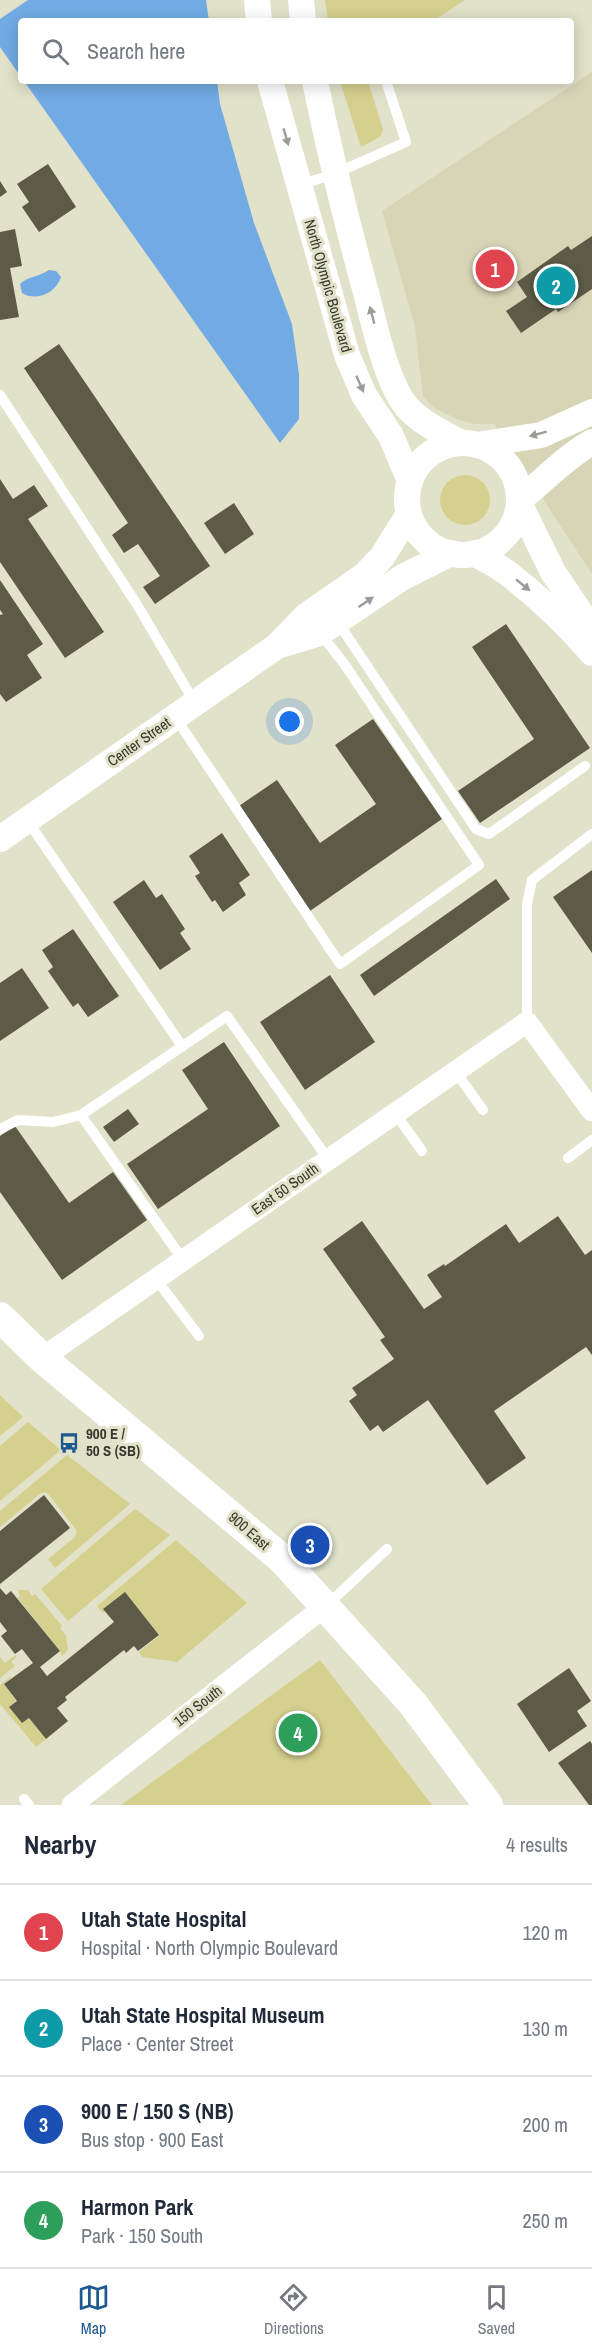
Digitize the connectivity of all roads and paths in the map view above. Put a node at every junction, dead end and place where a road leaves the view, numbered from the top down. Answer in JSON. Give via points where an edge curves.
{"nodes":[{"id":1,"x":257,"y":0,"type":"edge"},
{"id":2,"x":301,"y":0,"type":"edge"},
{"id":3,"x":259,"y":18,"type":"edge"},
{"id":4,"x":303,"y":18,"type":"edge"},
{"id":5,"x":271,"y":84,"type":"edge"},
{"id":6,"x":316,"y":84,"type":"edge"},
{"id":7,"x":387,"y":84,"type":"edge"},
{"id":8,"x":334,"y":174,"type":"junction"},
{"id":9,"x":300,"y":185,"type":"junction"},
{"id":10,"x":0,"y":395,"type":"edge"},
{"id":11,"x":592,"y":412,"type":"edge"},
{"id":12,"x":592,"y":442,"type":"edge"},
{"id":13,"x":469,"y":444,"type":"junction"},
{"id":14,"x":410,"y":481,"type":"junction"},
{"id":15,"x":519,"y":502,"type":"junction"},
{"id":16,"x":409,"y":514,"type":"junction"},
{"id":17,"x":462,"y":553,"type":"junction"},
{"id":18,"x":328,"y":627,"type":"junction"},
{"id":19,"x":592,"y":630,"type":"edge"},
{"id":20,"x":277,"y":646,"type":"junction"},
{"id":21,"x":592,"y":653,"type":"edge"},
{"id":22,"x":185,"y":710,"type":"junction"},
{"id":23,"x":585,"y":766,"type":"dead end"},
{"id":24,"x":27,"y":820,"type":"junction"},
{"id":25,"x":592,"y":834,"type":"edge"},
{"id":26,"x":0,"y":839,"type":"edge"},
{"id":27,"x":527,"y":1022,"type":"junction"},
{"id":28,"x":182,"y":1046,"type":"junction"},
{"id":29,"x":455,"y":1071,"type":"junction"},
{"id":30,"x":483,"y":1110,"type":"dead end"},
{"id":31,"x":592,"y":1111,"type":"edge"},
{"id":32,"x":395,"y":1113,"type":"junction"},
{"id":33,"x":81,"y":1115,"type":"junction"},
{"id":34,"x":0,"y":1129,"type":"edge"},
{"id":35,"x":592,"y":1140,"type":"edge"},
{"id":36,"x":422,"y":1151,"type":"dead end"},
{"id":37,"x":568,"y":1158,"type":"dead end"},
{"id":38,"x":328,"y":1159,"type":"junction"},
{"id":39,"x":183,"y":1260,"type":"junction"},
{"id":40,"x":156,"y":1279,"type":"junction"},
{"id":41,"x":0,"y":1317,"type":"edge"},
{"id":42,"x":199,"y":1336,"type":"dead end"},
{"id":43,"x":42,"y":1358,"type":"junction"},
{"id":44,"x":387,"y":1549,"type":"dead end"},
{"id":45,"x":324,"y":1607,"type":"junction"},
{"id":46,"x":72,"y":1805,"type":"edge"},
{"id":47,"x":488,"y":1805,"type":"edge"}],
"edges":[{"from":1,"to":3,"type":"street"},
{"from":2,"to":4,"type":"street"},
{"from":5,"to":9,"type":"street","name":"North Olympic Boulevard","one_way":true},
{"from":6,"to":8,"type":"street"},
{"from":7,"to":8,"type":"lane","via":[[406,142]]},
{"from":8,"to":9,"type":"lane"},
{"from":13,"to":8,"type":"street","one_way":true,"via":[[423,421],[407,407],[397,390],[376,332]]},
{"from":9,"to":14,"type":"street","name":"North Olympic Boulevard","one_way":true,"via":[[346,355],[364,394],[392,436]]},
{"from":10,"to":22,"type":"lane","via":[[136,603]]},
{"from":11,"to":13,"type":"street","one_way":true,"via":[[541,435]]},
{"from":12,"to":15,"type":"street","via":[[557,466]]},
{"from":13,"to":14,"type":"street","via":[[444,446],[430,454]]},
{"from":13,"to":15,"type":"street","via":[[491,450],[503,459],[518,485]]},
{"from":14,"to":16,"type":"street"},
{"from":15,"to":17,"type":"street","via":[[506,535],[486,550]]},
{"from":15,"to":19,"type":"street","via":[[553,572]]},
{"from":16,"to":17,"type":"street","via":[[424,539],[437,548]]},
{"from":16,"to":20,"type":"street","name":"Center Street","via":[[382,557],[364,575],[306,616]]},
{"from":18,"to":17,"type":"street","name":"Center Street","one_way":true,"via":[[403,577]]},
{"from":17,"to":21,"type":"street","one_way":true,"via":[[509,573],[556,614]]},
{"from":18,"to":20,"type":"street","name":"Center Street"},
{"from":18,"to":22,"type":"lane","via":[[345,665],[480,866],[340,964]]},
{"from":18,"to":23,"type":"lane","via":[[476,829],[489,834]]},
{"from":20,"to":22,"type":"street","name":"Center Street"},
{"from":22,"to":24,"type":"street","name":"Center Street"},
{"from":24,"to":26,"type":"street","name":"Center Street"},
{"from":24,"to":28,"type":"lane"},
{"from":25,"to":27,"type":"lane","via":[[532,880],[527,904]]},
{"from":27,"to":29,"type":"street","name":"East 50 South"},
{"from":27,"to":31,"type":"street"},
{"from":28,"to":33,"type":"lane"},
{"from":28,"to":38,"type":"lane","via":[[227,1016]]},
{"from":29,"to":30,"type":"lane"},
{"from":29,"to":32,"type":"street","name":"East 50 South"},
{"from":32,"to":36,"type":"lane"},
{"from":32,"to":38,"type":"street","name":"East 50 South"},
{"from":33,"to":34,"type":"lane","via":[[53,1122],[18,1120]]},
{"from":33,"to":39,"type":"lane"},
{"from":35,"to":37,"type":"lane"},
{"from":38,"to":39,"type":"street","name":"East 50 South"},
{"from":39,"to":40,"type":"street","name":"East 50 South"},
{"from":40,"to":42,"type":"lane"},
{"from":40,"to":43,"type":"street","name":"East 50 South"},
{"from":41,"to":43,"type":"main road","name":"900 East"},
{"from":43,"to":45,"type":"main road","name":"900 East","via":[[282,1559]]},
{"from":44,"to":45,"type":"lane"},
{"from":45,"to":46,"type":"street","name":"150 South"},
{"from":45,"to":47,"type":"main road","name":"900 East","via":[[412,1704]]}]}
